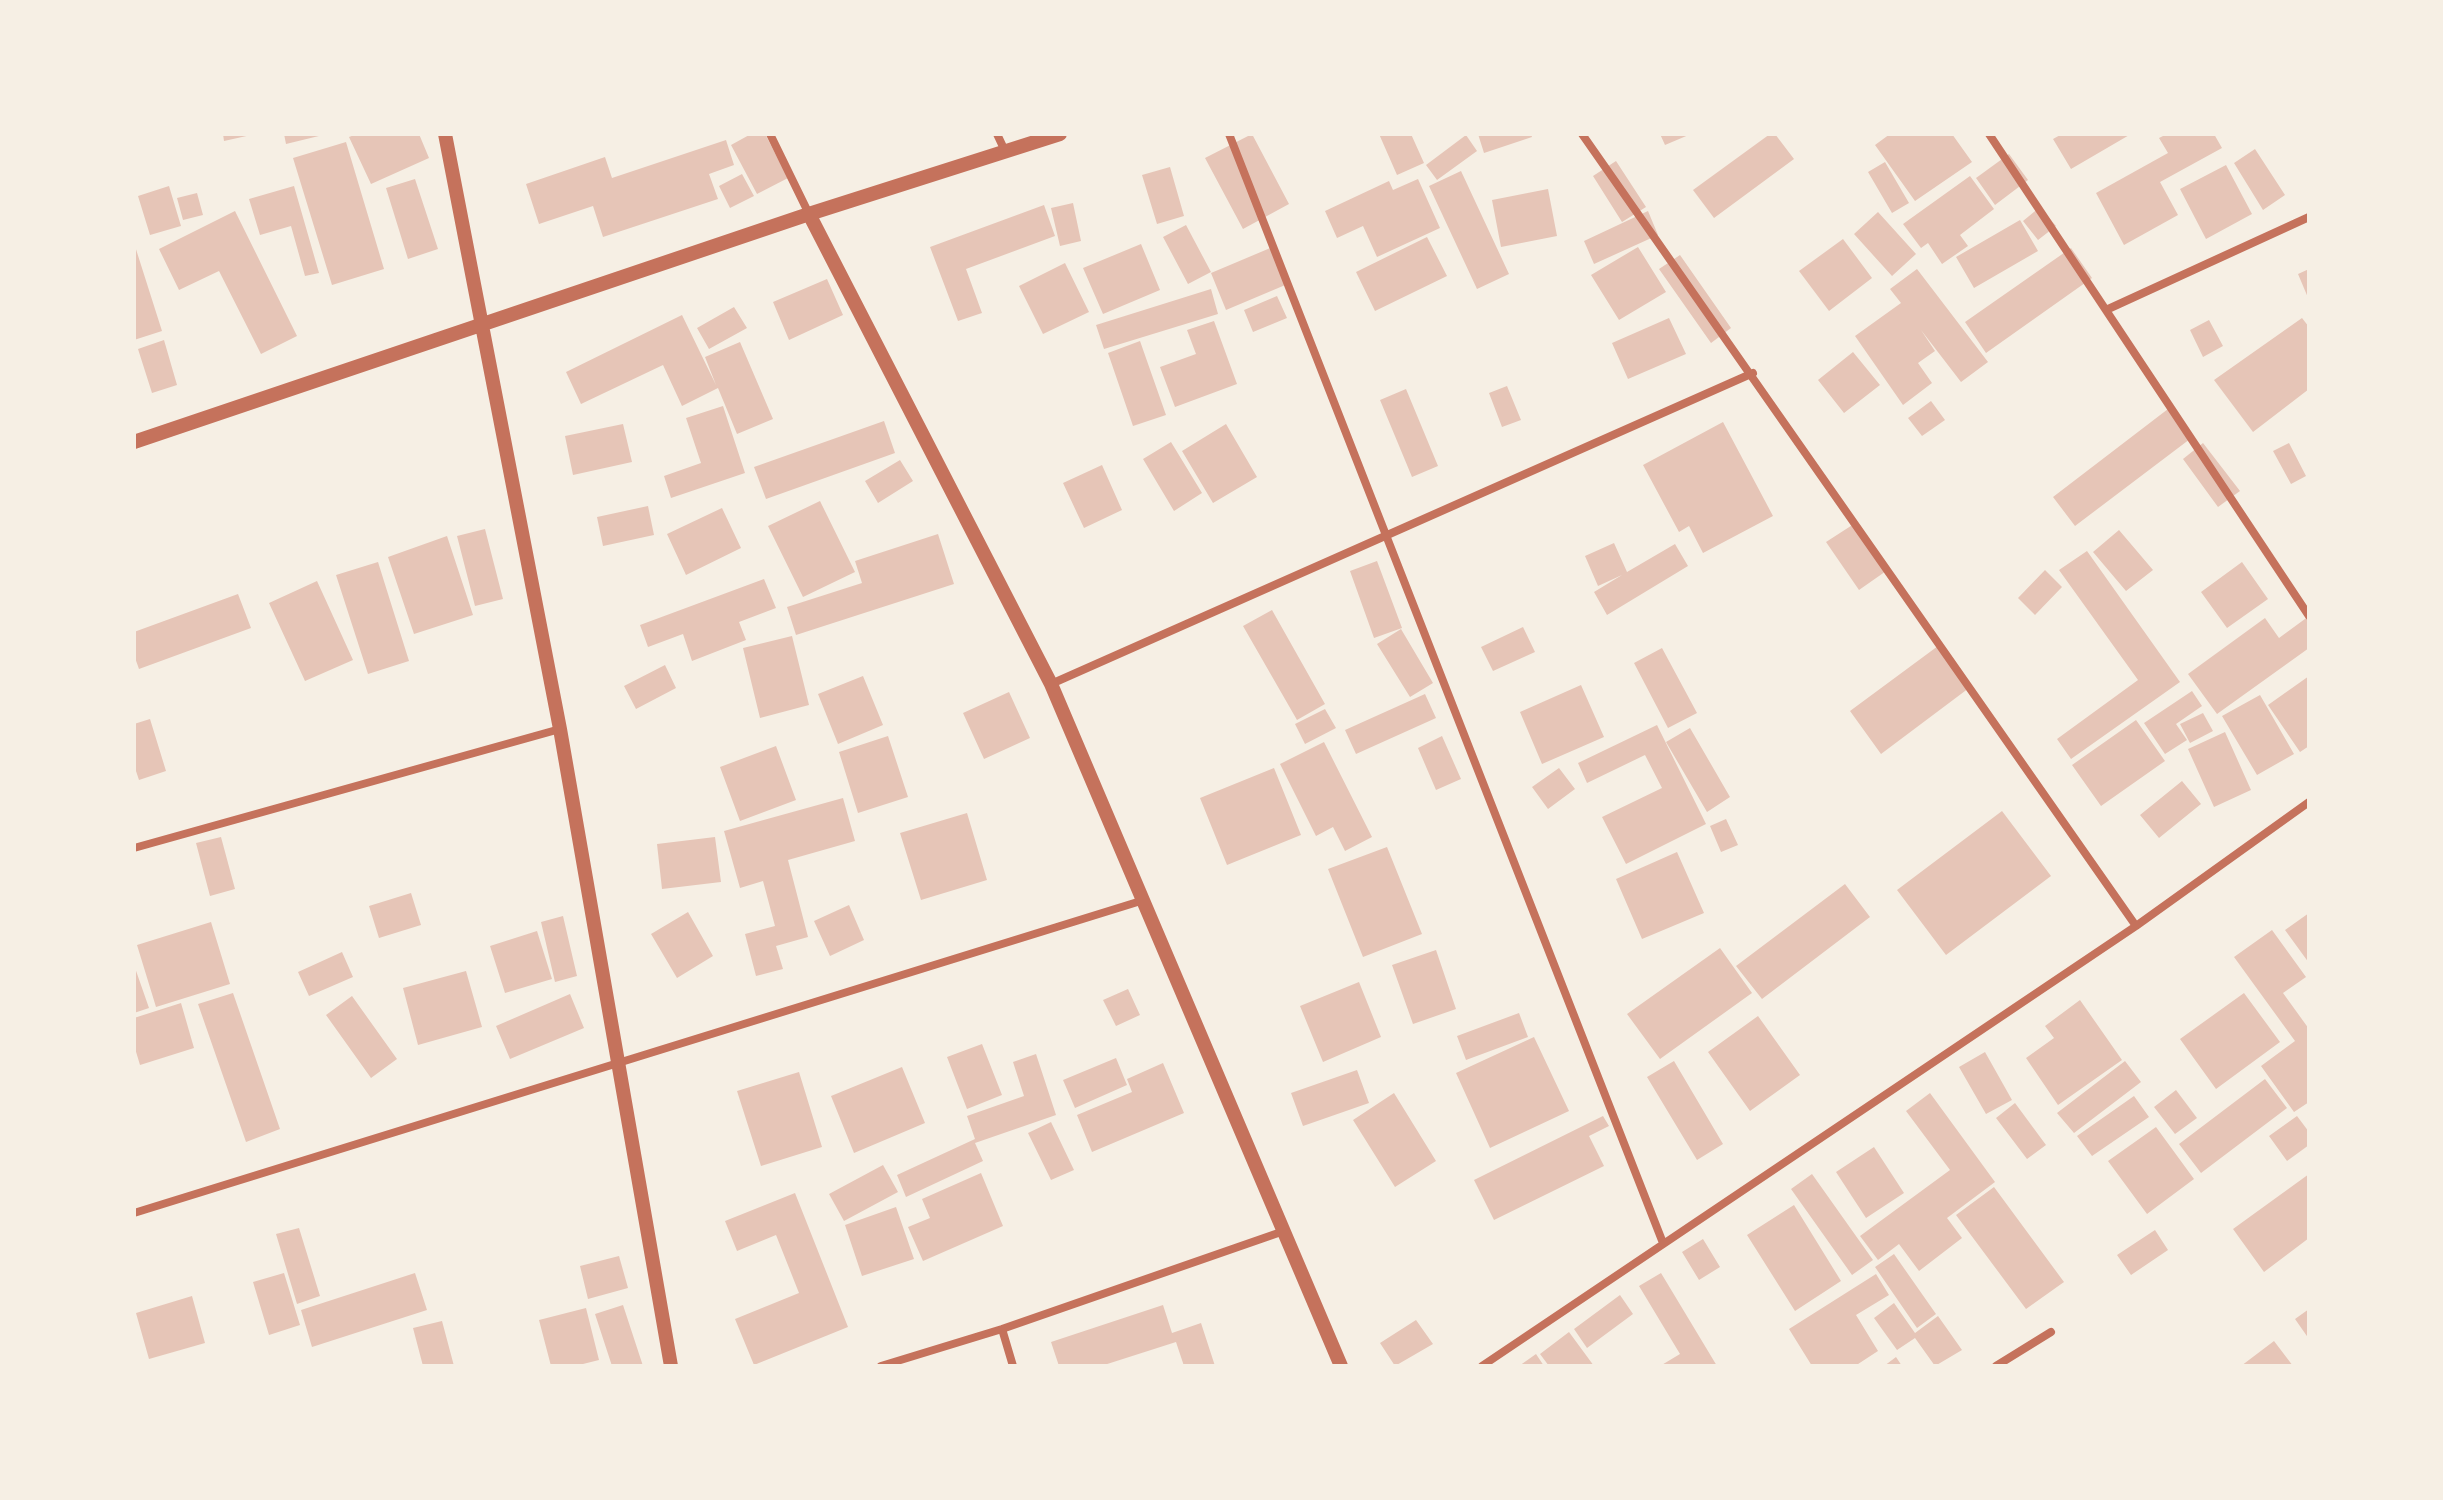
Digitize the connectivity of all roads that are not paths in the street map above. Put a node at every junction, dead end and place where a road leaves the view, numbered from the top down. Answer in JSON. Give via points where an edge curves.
{"nodes":[{"id":1,"x":445,"y":134,"type":"edge"},
{"id":2,"x":770,"y":134,"type":"edge"},
{"id":3,"x":997,"y":134,"type":"edge"},
{"id":4,"x":1060,"y":134,"type":"edge"},
{"id":5,"x":1229,"y":134,"type":"edge"},
{"id":6,"x":1582,"y":134,"type":"edge"},
{"id":7,"x":1989,"y":134,"type":"edge"},
{"id":8,"x":1005,"y":151,"type":"junction"},
{"id":9,"x":809,"y":214,"type":"junction"},
{"id":10,"x":2309,"y":217,"type":"edge"},
{"id":11,"x":2106,"y":310,"type":"junction"},
{"id":12,"x":481,"y":327,"type":"junction"},
{"id":13,"x":1753,"y":373,"type":"junction"},
{"id":14,"x":134,"y":442,"type":"edge"},
{"id":15,"x":1386,"y":538,"type":"junction"},
{"id":16,"x":2309,"y":616,"type":"edge"},
{"id":17,"x":1051,"y":684,"type":"junction"},
{"id":18,"x":560,"y":729,"type":"junction"},
{"id":19,"x":2309,"y":802,"type":"edge"},
{"id":20,"x":134,"y":848,"type":"edge"},
{"id":21,"x":1144,"y":900,"type":"junction"},
{"id":22,"x":2136,"y":926,"type":"junction"},
{"id":23,"x":618,"y":1063,"type":"junction"},
{"id":24,"x":134,"y":1213,"type":"edge"},
{"id":25,"x":1284,"y":1231,"type":"junction"},
{"id":26,"x":1663,"y":1243,"type":"junction"},
{"id":27,"x":1002,"y":1329,"type":"junction"},
{"id":28,"x":2051,"y":1332,"type":"dead end"},
{"id":29,"x":671,"y":1366,"type":"edge"},
{"id":30,"x":881,"y":1366,"type":"edge"},
{"id":31,"x":1013,"y":1366,"type":"edge"},
{"id":32,"x":1341,"y":1366,"type":"edge"},
{"id":33,"x":1482,"y":1366,"type":"edge"},
{"id":34,"x":1996,"y":1366,"type":"edge"}],
"edges":[{"from":1,"to":12,"type":"street"},
{"from":2,"to":9,"type":"street"},
{"from":3,"to":8,"type":"street"},
{"from":4,"to":8,"type":"street"},
{"from":5,"to":15,"type":"street"},
{"from":6,"to":13,"type":"street"},
{"from":7,"to":11,"type":"street"},
{"from":8,"to":9,"type":"street"},
{"from":9,"to":12,"type":"street"},
{"from":9,"to":17,"type":"street"},
{"from":10,"to":11,"type":"street"},
{"from":11,"to":16,"type":"street"},
{"from":12,"to":14,"type":"street"},
{"from":12,"to":18,"type":"street"},
{"from":13,"to":15,"type":"street"},
{"from":13,"to":22,"type":"street"},
{"from":15,"to":17,"type":"street"},
{"from":15,"to":26,"type":"street"},
{"from":17,"to":21,"type":"street"},
{"from":18,"to":20,"type":"street"},
{"from":18,"to":23,"type":"street"},
{"from":19,"to":22,"type":"street"},
{"from":21,"to":23,"type":"street"},
{"from":21,"to":25,"type":"street"},
{"from":22,"to":26,"type":"street"},
{"from":23,"to":24,"type":"street"},
{"from":23,"to":29,"type":"street"},
{"from":25,"to":27,"type":"street"},
{"from":25,"to":32,"type":"street"},
{"from":26,"to":33,"type":"street"},
{"from":27,"to":30,"type":"street"},
{"from":27,"to":31,"type":"street"},
{"from":28,"to":34,"type":"street"}]}
